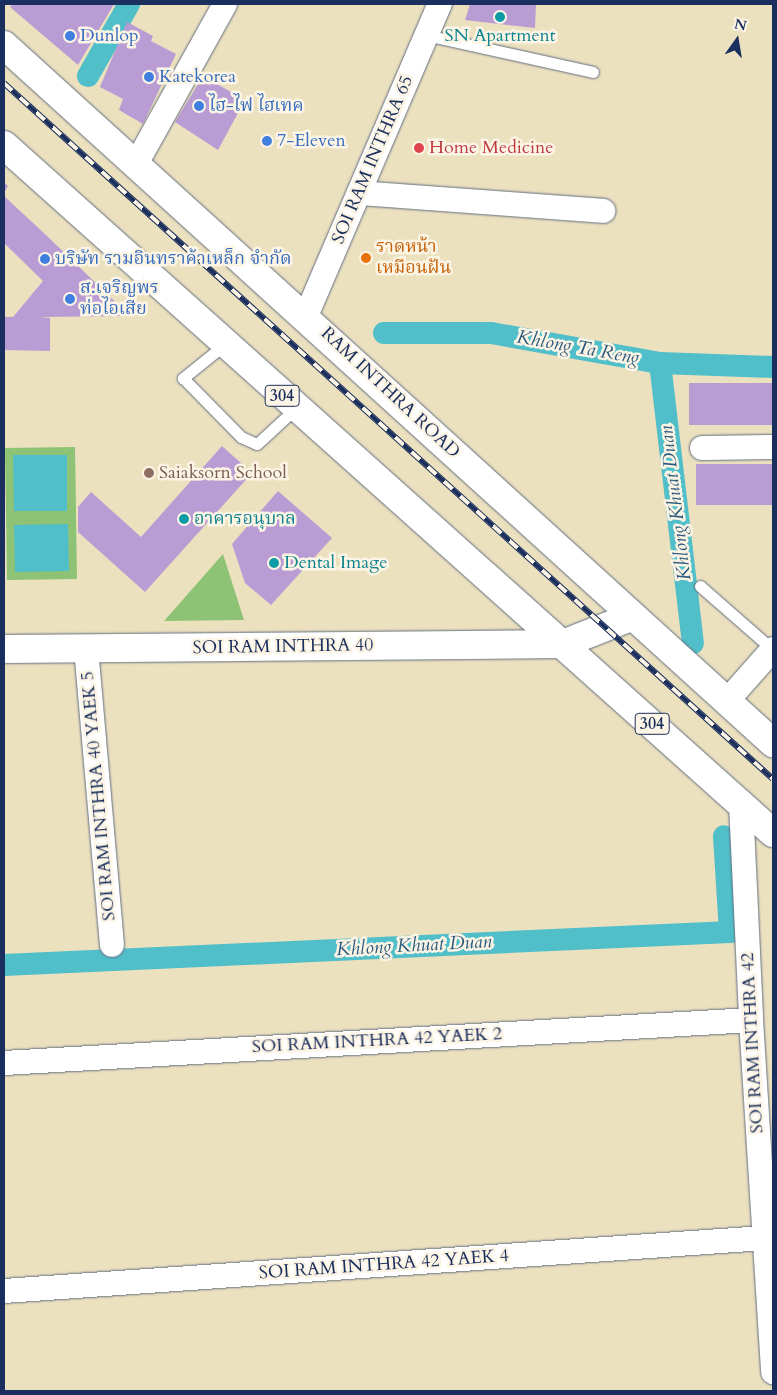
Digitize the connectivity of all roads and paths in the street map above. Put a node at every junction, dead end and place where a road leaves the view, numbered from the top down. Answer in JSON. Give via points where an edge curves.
{"nodes":[{"id":1,"x":224,"y":4,"type":"edge"},
{"id":2,"x":440,"y":4,"type":"edge"},
{"id":3,"x":426,"y":35,"type":"junction"},
{"id":4,"x":4,"y":45,"type":"edge"},
{"id":5,"x":593,"y":72,"type":"dead end"},
{"id":6,"x":4,"y":145,"type":"edge"},
{"id":7,"x":136,"y":164,"type":"junction"},
{"id":8,"x":359,"y":193,"type":"junction"},
{"id":9,"x":603,"y":211,"type":"dead end"},
{"id":10,"x":306,"y":316,"type":"junction"},
{"id":11,"x":224,"y":345,"type":"junction"},
{"id":12,"x":296,"y":408,"type":"junction"},
{"id":13,"x":702,"y":448,"type":"dead end"},
{"id":14,"x":773,"y":448,"type":"edge"},
{"id":15,"x":700,"y":586,"type":"dead end"},
{"id":16,"x":633,"y":616,"type":"junction"},
{"id":17,"x":562,"y":644,"type":"junction"},
{"id":18,"x":86,"y":648,"type":"junction"},
{"id":19,"x":4,"y":649,"type":"edge"},
{"id":20,"x":773,"y":650,"type":"edge"},
{"id":21,"x":727,"y":701,"type":"junction"},
{"id":22,"x":773,"y":743,"type":"edge"},
{"id":23,"x":741,"y":804,"type":"junction"},
{"id":24,"x":773,"y":833,"type":"edge"},
{"id":25,"x":112,"y":945,"type":"dead end"},
{"id":26,"x":751,"y":1020,"type":"junction"},
{"id":27,"x":4,"y":1063,"type":"edge"},
{"id":28,"x":764,"y":1238,"type":"junction"},
{"id":29,"x":4,"y":1291,"type":"edge"},
{"id":30,"x":773,"y":1372,"type":"edge"}],
"edges":[{"from":1,"to":7,"type":"street"},
{"from":2,"to":3,"type":"street","name":"SOI RAM INTHRA 65"},
{"from":3,"to":5,"type":"lane"},
{"from":3,"to":8,"type":"street","name":"SOI RAM INTHRA 65"},
{"from":4,"to":7,"type":"main road","name":"RAM INTHRA ROAD"},
{"from":6,"to":11,"type":"main road","number":"304"},
{"from":7,"to":10,"type":"main road","name":"RAM INTHRA ROAD"},
{"from":8,"to":9,"type":"street"},
{"from":8,"to":10,"type":"street","name":"SOI RAM INTHRA 65"},
{"from":10,"to":16,"type":"main road","name":"RAM INTHRA ROAD"},
{"from":11,"to":12,"type":"main road","number":"304"},
{"from":11,"to":12,"type":"lane","via":[[183,378],[240,437],[257,444]]},
{"from":12,"to":17,"type":"main road","number":"304"},
{"from":13,"to":14,"type":"street"},
{"from":15,"to":20,"type":"lane"},
{"from":16,"to":17,"type":"main road"},
{"from":16,"to":21,"type":"main road","name":"RAM INTHRA ROAD"},
{"from":17,"to":18,"type":"main road","name":"SOI RAM INTHRA 40"},
{"from":17,"to":23,"type":"main road","number":"304"},
{"from":18,"to":19,"type":"main road","name":"SOI RAM INTHRA 40"},
{"from":18,"to":25,"type":"street","name":"SOI RAM INTHRA 40 YAEK 5"},
{"from":20,"to":21,"type":"street"},
{"from":21,"to":22,"type":"main road","name":"RAM INTHRA ROAD"},
{"from":23,"to":24,"type":"main road","number":"304"},
{"from":23,"to":26,"type":"street","name":"SOI RAM INTHRA 42"},
{"from":26,"to":27,"type":"street","name":"SOI RAM INTHRA 42 YAEK 2"},
{"from":26,"to":28,"type":"street","name":"SOI RAM INTHRA 42"},
{"from":28,"to":29,"type":"street","name":"SOI RAM INTHRA 42 YAEK 4"},
{"from":28,"to":30,"type":"street","name":"SOI RAM INTHRA 42"}]}
